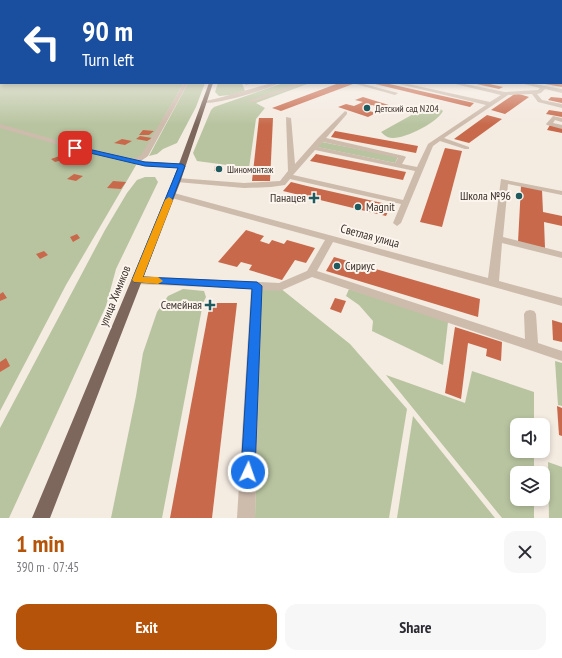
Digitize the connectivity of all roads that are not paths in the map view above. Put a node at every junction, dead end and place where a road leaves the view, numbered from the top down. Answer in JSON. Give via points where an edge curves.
{"nodes":[{"id":1,"x":185,"y":84,"type":"edge"},
{"id":2,"x":211,"y":84,"type":"edge"},
{"id":3,"x":275,"y":84,"type":"edge"},
{"id":4,"x":301,"y":84,"type":"edge"},
{"id":5,"x":360,"y":84,"type":"edge"},
{"id":6,"x":401,"y":84,"type":"edge"},
{"id":7,"x":458,"y":84,"type":"edge"},
{"id":8,"x":525,"y":84,"type":"edge"},
{"id":9,"x":542,"y":89,"type":"junction"},
{"id":10,"x":562,"y":91,"type":"edge"},
{"id":11,"x":533,"y":92,"type":"junction"},
{"id":12,"x":395,"y":93,"type":"dead end"},
{"id":13,"x":505,"y":94,"type":"junction"},
{"id":14,"x":562,"y":95,"type":"edge"},
{"id":15,"x":251,"y":101,"type":"dead end"},
{"id":16,"x":204,"y":102,"type":"junction"},
{"id":17,"x":491,"y":104,"type":"junction"},
{"id":18,"x":562,"y":106,"type":"edge"},
{"id":19,"x":345,"y":113,"type":"dead end"},
{"id":20,"x":288,"y":118,"type":"dead end"},
{"id":21,"x":562,"y":120,"type":"edge"},
{"id":22,"x":0,"y":126,"type":"edge"},
{"id":23,"x":562,"y":127,"type":"edge"},
{"id":24,"x":320,"y":139,"type":"junction"},
{"id":25,"x":440,"y":139,"type":"junction"},
{"id":26,"x":313,"y":148,"type":"junction"},
{"id":27,"x":467,"y":148,"type":"dead end"},
{"id":28,"x":135,"y":161,"type":"junction"},
{"id":29,"x":398,"y":165,"type":"junction"},
{"id":30,"x":182,"y":166,"type":"junction"},
{"id":31,"x":420,"y":170,"type":"junction"},
{"id":32,"x":290,"y":174,"type":"junction"},
{"id":33,"x":177,"y":180,"type":"junction"},
{"id":34,"x":562,"y":193,"type":"edge"},
{"id":35,"x":171,"y":195,"type":"junction"},
{"id":36,"x":406,"y":203,"type":"junction"},
{"id":37,"x":397,"y":223,"type":"dead end"},
{"id":38,"x":330,"y":239,"type":"junction"},
{"id":39,"x":498,"y":239,"type":"junction"},
{"id":40,"x":562,"y":255,"type":"edge"},
{"id":41,"x":311,"y":273,"type":"junction"},
{"id":42,"x":137,"y":280,"type":"junction"},
{"id":43,"x":493,"y":283,"type":"junction"},
{"id":44,"x":257,"y":286,"type":"junction"},
{"id":45,"x":562,"y":302,"type":"edge"},
{"id":46,"x":530,"y":314,"type":"dead end"},
{"id":47,"x":532,"y":346,"type":"junction"},
{"id":48,"x":562,"y":356,"type":"edge"},
{"id":49,"x":41,"y":518,"type":"edge"},
{"id":50,"x":246,"y":518,"type":"edge"}],
"edges":[{"from":1,"to":28,"type":"street","via":[[144,156]]},
{"from":2,"to":16,"type":"main road","name":"улица Химиков"},
{"from":3,"to":16,"type":"street"},
{"from":4,"to":15,"type":"street"},
{"from":5,"to":12,"type":"street"},
{"from":6,"to":17,"type":"street"},
{"from":7,"to":13,"type":"street"},
{"from":8,"to":9,"type":"street"},
{"from":9,"to":10,"type":"street"},
{"from":9,"to":11,"type":"street"},
{"from":9,"to":14,"type":"street"},
{"from":11,"to":13,"type":"street"},
{"from":11,"to":18,"type":"street","via":[[540,101]]},
{"from":13,"to":17,"type":"street"},
{"from":16,"to":30,"type":"main road","name":"улица Химиков"},
{"from":17,"to":25,"type":"street"},
{"from":19,"to":24,"type":"street"},
{"from":20,"to":32,"type":"street"},
{"from":21,"to":23,"type":"street","via":[[553,118],[549,124]]},
{"from":22,"to":28,"type":"street","via":[[75,148]]},
{"from":24,"to":26,"type":"street"},
{"from":24,"to":29,"type":"street","via":[[402,156]]},
{"from":25,"to":27,"type":"street"},
{"from":25,"to":31,"type":"street","via":[[430,146]]},
{"from":26,"to":29,"type":"street"},
{"from":26,"to":32,"type":"street"},
{"from":28,"to":30,"type":"street"},
{"from":29,"to":31,"type":"street"},
{"from":30,"to":33,"type":"main road","name":"улица Химиков"},
{"from":31,"to":36,"type":"street"},
{"from":32,"to":33,"type":"street","via":[[282,183],[273,185]]},
{"from":32,"to":36,"type":"street"},
{"from":33,"to":35,"type":"main road","name":"улица Химиков"},
{"from":34,"to":39,"type":"street","via":[[504,181]]},
{"from":35,"to":38,"type":"street","name":"Светлая улица"},
{"from":35,"to":42,"type":"main road","name":"улица Химиков"},
{"from":36,"to":37,"type":"street"},
{"from":38,"to":41,"type":"street"},
{"from":38,"to":43,"type":"street","name":"Светлая улица"},
{"from":39,"to":40,"type":"street"},
{"from":39,"to":43,"type":"street"},
{"from":41,"to":44,"type":"street","via":[[280,287]]},
{"from":41,"to":47,"type":"street"},
{"from":42,"to":44,"type":"street"},
{"from":42,"to":49,"type":"main road","name":"улица Химиков"},
{"from":43,"to":45,"type":"street","name":"Светлая улица"},
{"from":44,"to":50,"type":"street"},
{"from":46,"to":47,"type":"street"},
{"from":47,"to":48,"type":"street"}]}
